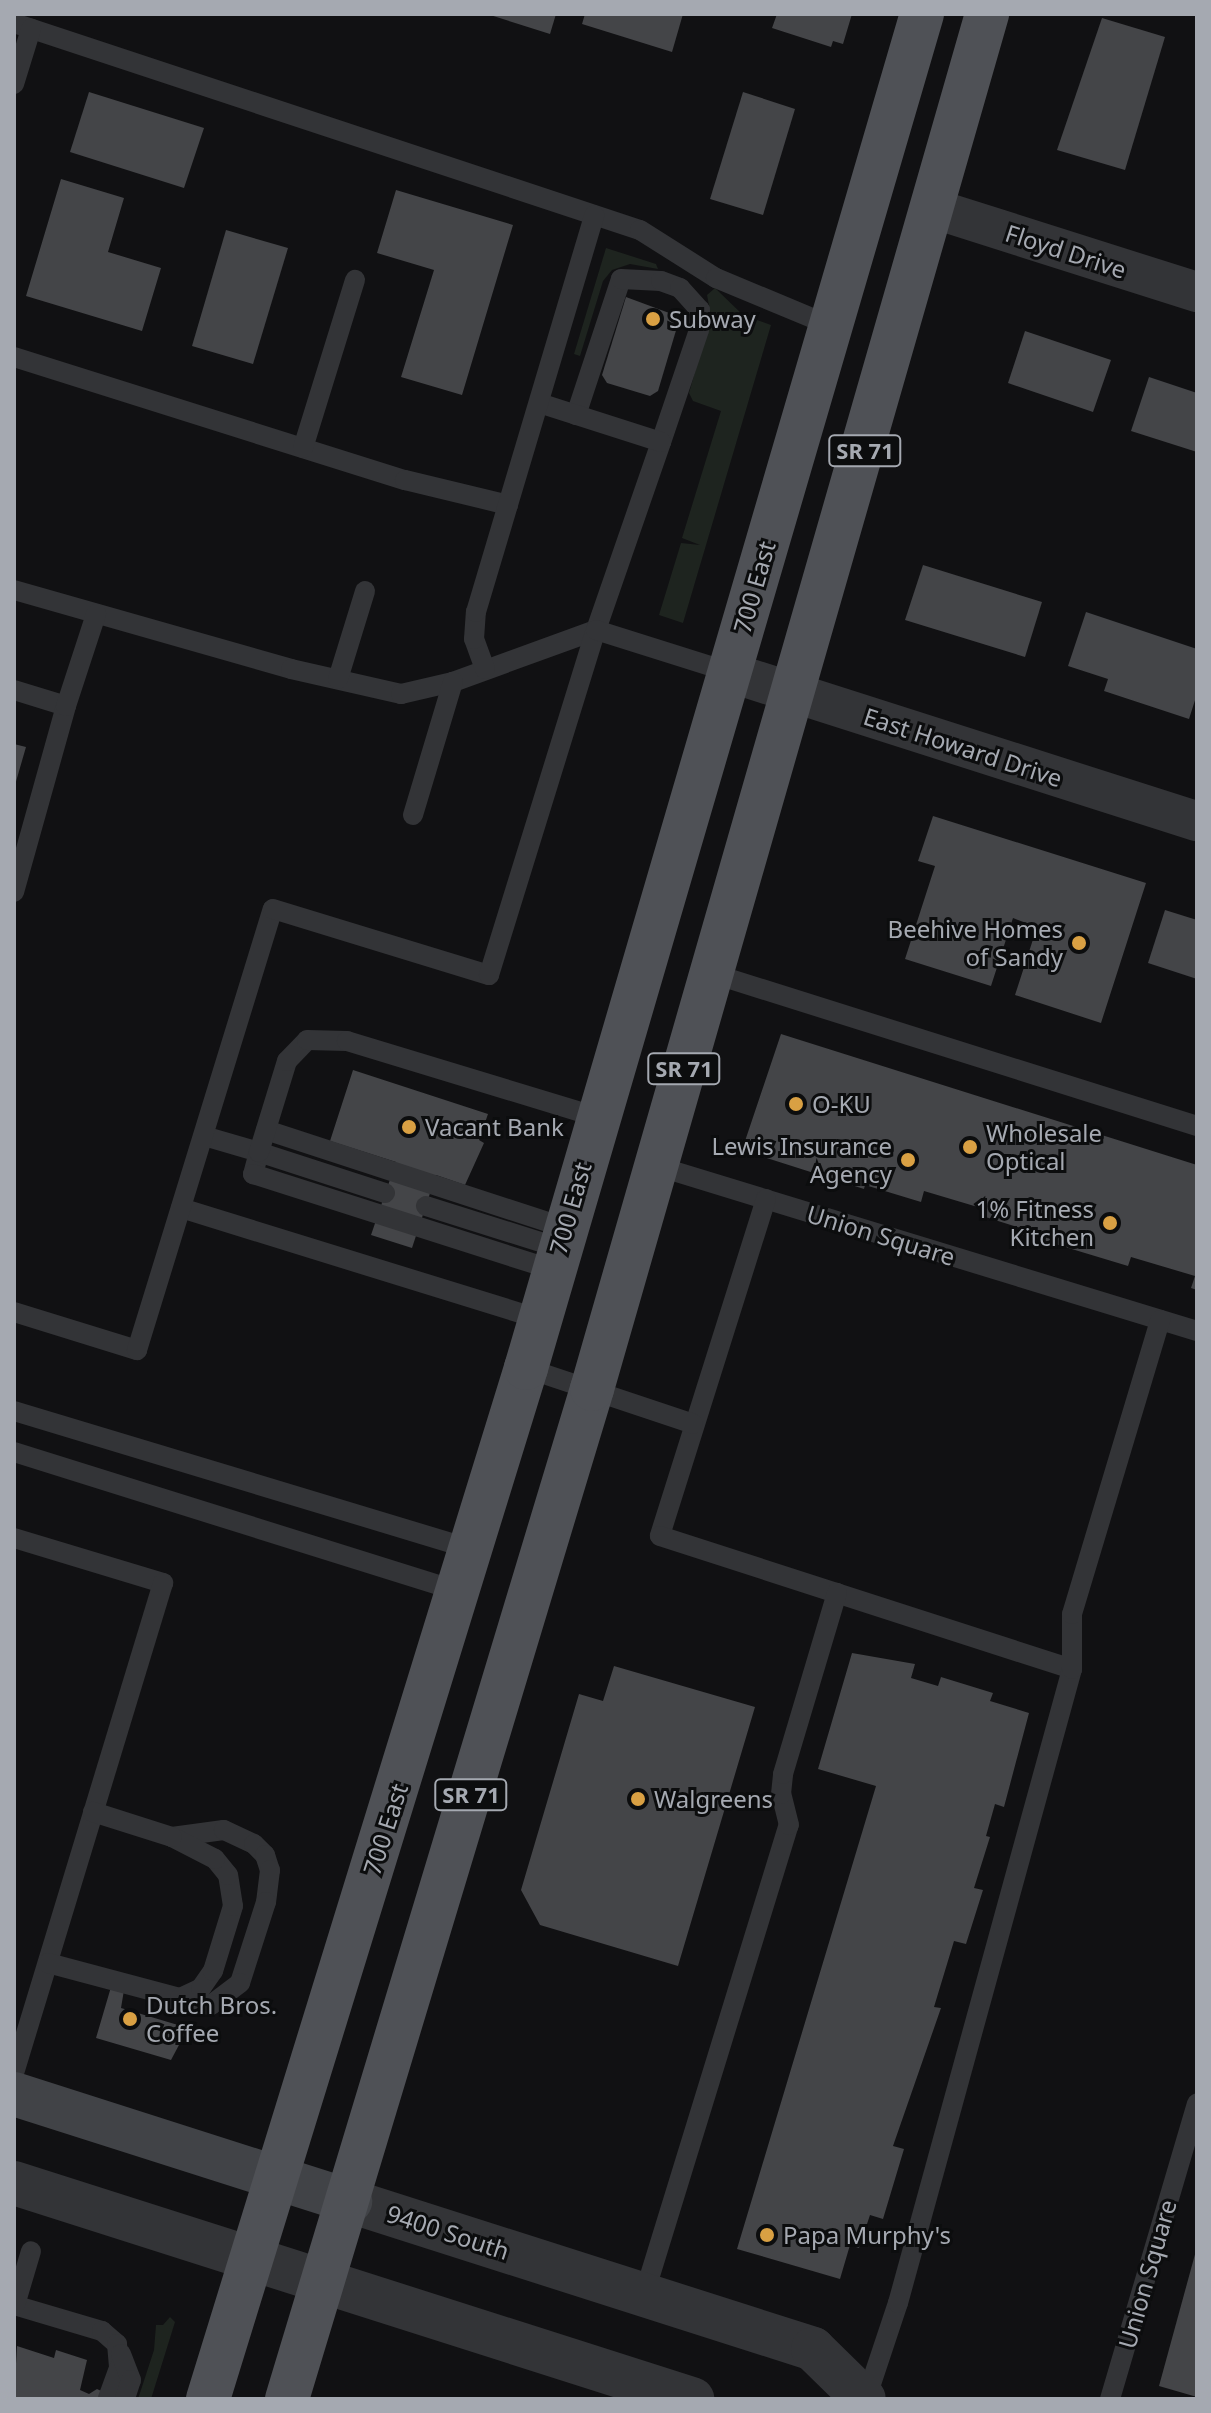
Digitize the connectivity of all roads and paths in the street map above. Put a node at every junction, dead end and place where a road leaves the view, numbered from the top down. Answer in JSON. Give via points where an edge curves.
{"nodes":[{"id":1,"x":922,"y":14,"type":"edge"},
{"id":2,"x":987,"y":14,"type":"edge"},
{"id":3,"x":22,"y":26,"type":"edge"},
{"id":4,"x":14,"y":84,"type":"edge"},
{"id":5,"x":935,"y":209,"type":"junction"},
{"id":6,"x":594,"y":215,"type":"junction"},
{"id":7,"x":685,"y":259,"type":"junction"},
{"id":8,"x":355,"y":280,"type":"dead end"},
{"id":9,"x":673,"y":285,"type":"junction"},
{"id":10,"x":1197,"y":292,"type":"edge"},
{"id":11,"x":829,"y":325,"type":"junction"},
{"id":12,"x":14,"y":357,"type":"edge"},
{"id":13,"x":539,"y":403,"type":"junction"},
{"id":14,"x":576,"y":415,"type":"junction"},
{"id":15,"x":661,"y":442,"type":"junction"},
{"id":16,"x":303,"y":448,"type":"junction"},
{"id":17,"x":508,"y":505,"type":"junction"},
{"id":18,"x":14,"y":590,"type":"edge"},
{"id":19,"x":365,"y":591,"type":"dead end"},
{"id":20,"x":96,"y":614,"type":"junction"},
{"id":21,"x":596,"y":630,"type":"junction"},
{"id":22,"x":485,"y":669,"type":"junction"},
{"id":23,"x":729,"y":672,"type":"junction"},
{"id":24,"x":338,"y":679,"type":"junction"},
{"id":25,"x":453,"y":682,"type":"junction"},
{"id":26,"x":14,"y":690,"type":"edge"},
{"id":27,"x":794,"y":694,"type":"junction"},
{"id":28,"x":66,"y":706,"type":"junction"},
{"id":29,"x":413,"y":815,"type":"dead end"},
{"id":30,"x":1197,"y":821,"type":"edge"},
{"id":31,"x":14,"y":892,"type":"edge"},
{"id":32,"x":711,"y":973,"type":"junction"},
{"id":33,"x":597,"y":1117,"type":"junction"},
{"id":34,"x":1197,"y":1126,"type":"edge"},
{"id":35,"x":266,"y":1130,"type":"junction"},
{"id":36,"x":204,"y":1136,"type":"junction"},
{"id":37,"x":259,"y":1152,"type":"junction"},
{"id":38,"x":657,"y":1166,"type":"junction"},
{"id":39,"x":385,"y":1193,"type":"dead end"},
{"id":40,"x":766,"y":1199,"type":"junction"},
{"id":41,"x":426,"y":1206,"type":"dead end"},
{"id":42,"x":181,"y":1208,"type":"junction"},
{"id":43,"x":559,"y":1249,"type":"junction"},
{"id":44,"x":14,"y":1312,"type":"edge"},
{"id":45,"x":540,"y":1319,"type":"junction"},
{"id":46,"x":1160,"y":1320,"type":"junction"},
{"id":47,"x":1197,"y":1331,"type":"edge"},
{"id":48,"x":526,"y":1368,"type":"junction"},
{"id":49,"x":592,"y":1389,"type":"junction"},
{"id":50,"x":14,"y":1411,"type":"edge"},
{"id":51,"x":693,"y":1424,"type":"junction"},
{"id":52,"x":14,"y":1452,"type":"edge"},
{"id":53,"x":14,"y":1538,"type":"edge"},
{"id":54,"x":470,"y":1549,"type":"junction"},
{"id":55,"x":458,"y":1591,"type":"junction"},
{"id":56,"x":837,"y":1593,"type":"junction"},
{"id":57,"x":1072,"y":1669,"type":"junction"},
{"id":58,"x":93,"y":1812,"type":"junction"},
{"id":59,"x":172,"y":1837,"type":"junction"},
{"id":60,"x":48,"y":1963,"type":"junction"},
{"id":61,"x":166,"y":1998,"type":"junction"},
{"id":62,"x":14,"y":2073,"type":"edge"},
{"id":63,"x":14,"y":2094,"type":"edge"},
{"id":64,"x":1197,"y":2104,"type":"edge"},
{"id":65,"x":274,"y":2178,"type":"junction"},
{"id":66,"x":14,"y":2183,"type":"edge"},
{"id":67,"x":350,"y":2201,"type":"junction"},
{"id":68,"x":31,"y":2251,"type":"dead end"},
{"id":69,"x":250,"y":2258,"type":"junction"},
{"id":70,"x":325,"y":2282,"type":"junction"},
{"id":71,"x":644,"y":2295,"type":"junction"},
{"id":72,"x":14,"y":2305,"type":"edge"},
{"id":73,"x":121,"y":2354,"type":"junction"},
{"id":74,"x":128,"y":2390,"type":"edge"},
{"id":75,"x":108,"y":2399,"type":"edge"},
{"id":76,"x":208,"y":2399,"type":"edge"},
{"id":77,"x":287,"y":2399,"type":"edge"},
{"id":78,"x":692,"y":2399,"type":"edge"},
{"id":79,"x":865,"y":2399,"type":"edge"},
{"id":80,"x":1110,"y":2399,"type":"edge"}],
"edges":[{"from":1,"to":11,"type":"main road","name":"700 East","number":"SR 71"},
{"from":2,"to":5,"type":"main road","number":"SR 71"},
{"from":3,"to":4,"type":"lane"},
{"from":3,"to":6,"type":"lane"},
{"from":5,"to":10,"type":"street","name":"Floyd Drive"},
{"from":5,"to":27,"type":"main road","number":"SR 71"},
{"from":6,"to":7,"type":"lane","via":[[640,230]]},
{"from":6,"to":13,"type":"lane"},
{"from":7,"to":9,"type":"lane"},
{"from":7,"to":11,"type":"lane","via":[[759,298]]},
{"from":8,"to":16,"type":"lane"},
{"from":9,"to":14,"type":"lane","via":[[621,279]]},
{"from":9,"to":15,"type":"lane","via":[[700,310],[699,330]]},
{"from":11,"to":23,"type":"main road","name":"700 East","number":"SR 71"},
{"from":12,"to":16,"type":"lane"},
{"from":13,"to":14,"type":"lane"},
{"from":13,"to":17,"type":"lane"},
{"from":14,"to":15,"type":"lane"},
{"from":15,"to":21,"type":"lane"},
{"from":16,"to":17,"type":"lane"},
{"from":17,"to":22,"type":"lane","via":[[476,612],[474,639]]},
{"from":18,"to":20,"type":"lane"},
{"from":19,"to":24,"type":"lane"},
{"from":20,"to":24,"type":"lane"},
{"from":20,"to":28,"type":"lane"},
{"from":21,"to":22,"type":"lane"},
{"from":21,"to":23,"type":"lane"},
{"from":21,"to":36,"type":"lane","via":[[489,975],[273,909]]},
{"from":22,"to":25,"type":"lane"},
{"from":23,"to":27,"type":"street","name":"East Howard Drive"},
{"from":23,"to":33,"type":"main road","name":"700 East","number":"SR 71"},
{"from":24,"to":25,"type":"lane","via":[[401,694]]},
{"from":25,"to":29,"type":"lane"},
{"from":26,"to":28,"type":"lane"},
{"from":27,"to":30,"type":"street","name":"East Howard Drive","via":[[929,747]]},
{"from":27,"to":32,"type":"main road","number":"SR 71"},
{"from":28,"to":31,"type":"lane"},
{"from":32,"to":34,"type":"lane"},
{"from":32,"to":38,"type":"main road","number":"SR 71"},
{"from":33,"to":35,"type":"lane","via":[[347,1041],[307,1040],[287,1061]]},
{"from":33,"to":43,"type":"main road","name":"700 East","number":"SR 71"},
{"from":35,"to":37,"type":"lane"},
{"from":35,"to":43,"type":"lane"},
{"from":36,"to":37,"type":"lane"},
{"from":36,"to":42,"type":"lane"},
{"from":37,"to":39,"type":"lane"},
{"from":37,"to":43,"type":"lane","via":[[253,1174]]},
{"from":38,"to":40,"type":"lane","name":"Union Square"},
{"from":38,"to":49,"type":"main road","number":"SR 71"},
{"from":40,"to":46,"type":"lane","name":"Union Square"},
{"from":40,"to":51,"type":"lane"},
{"from":41,"to":43,"type":"lane"},
{"from":42,"to":44,"type":"lane","via":[[137,1350]]},
{"from":42,"to":45,"type":"lane"},
{"from":43,"to":45,"type":"main road","name":"700 East","number":"SR 71"},
{"from":45,"to":48,"type":"main road","name":"700 East","number":"SR 71"},
{"from":46,"to":47,"type":"lane","name":"Union Square"},
{"from":46,"to":57,"type":"lane","via":[[1072,1614]]},
{"from":48,"to":49,"type":"lane"},
{"from":48,"to":54,"type":"main road","name":"700 East","number":"SR 71"},
{"from":49,"to":51,"type":"lane"},
{"from":49,"to":67,"type":"main road","number":"SR 71"},
{"from":50,"to":54,"type":"lane"},
{"from":51,"to":56,"type":"lane","via":[[660,1536]]},
{"from":52,"to":55,"type":"lane"},
{"from":53,"to":58,"type":"lane","via":[[163,1583]]},
{"from":54,"to":55,"type":"main road","name":"700 East","number":"SR 71"},
{"from":55,"to":65,"type":"main road","name":"700 East","number":"SR 71"},
{"from":56,"to":57,"type":"lane"},
{"from":56,"to":71,"type":"lane","via":[[783,1774],[781,1794],[789,1825]]},
{"from":57,"to":79,"type":"lane","via":[[898,2303]]},
{"from":58,"to":59,"type":"lane"},
{"from":58,"to":60,"type":"lane"},
{"from":59,"to":61,"type":"lane","via":[[215,1859],[234,1890],[213,1971],[201,1988]]},
{"from":59,"to":61,"type":"lane","via":[[224,1830],[254,1844],[270,1870],[266,1902],[240,1983],[211,2005]]},
{"from":60,"to":61,"type":"lane"},
{"from":60,"to":62,"type":"lane"},
{"from":63,"to":65,"type":"main road","name":"9400 South"},
{"from":64,"to":80,"type":"lane","name":"Union Square"},
{"from":65,"to":67,"type":"main road","name":"9400 South"},
{"from":65,"to":69,"type":"main road","name":"700 East","number":"SR 71"},
{"from":66,"to":69,"type":"street"},
{"from":67,"to":70,"type":"main road","number":"SR 71"},
{"from":67,"to":71,"type":"street","name":"9400 South"},
{"from":68,"to":72,"type":"lane"},
{"from":69,"to":70,"type":"street"},
{"from":69,"to":76,"type":"main road","name":"700 East","number":"SR 71"},
{"from":70,"to":77,"type":"main road","number":"SR 71"},
{"from":70,"to":78,"type":"street"},
{"from":71,"to":79,"type":"street","name":"9400 South","via":[[813,2349]]},
{"from":72,"to":73,"type":"lane","via":[[102,2331]]},
{"from":73,"to":74,"type":"lane"},
{"from":73,"to":75,"type":"lane"}]}
